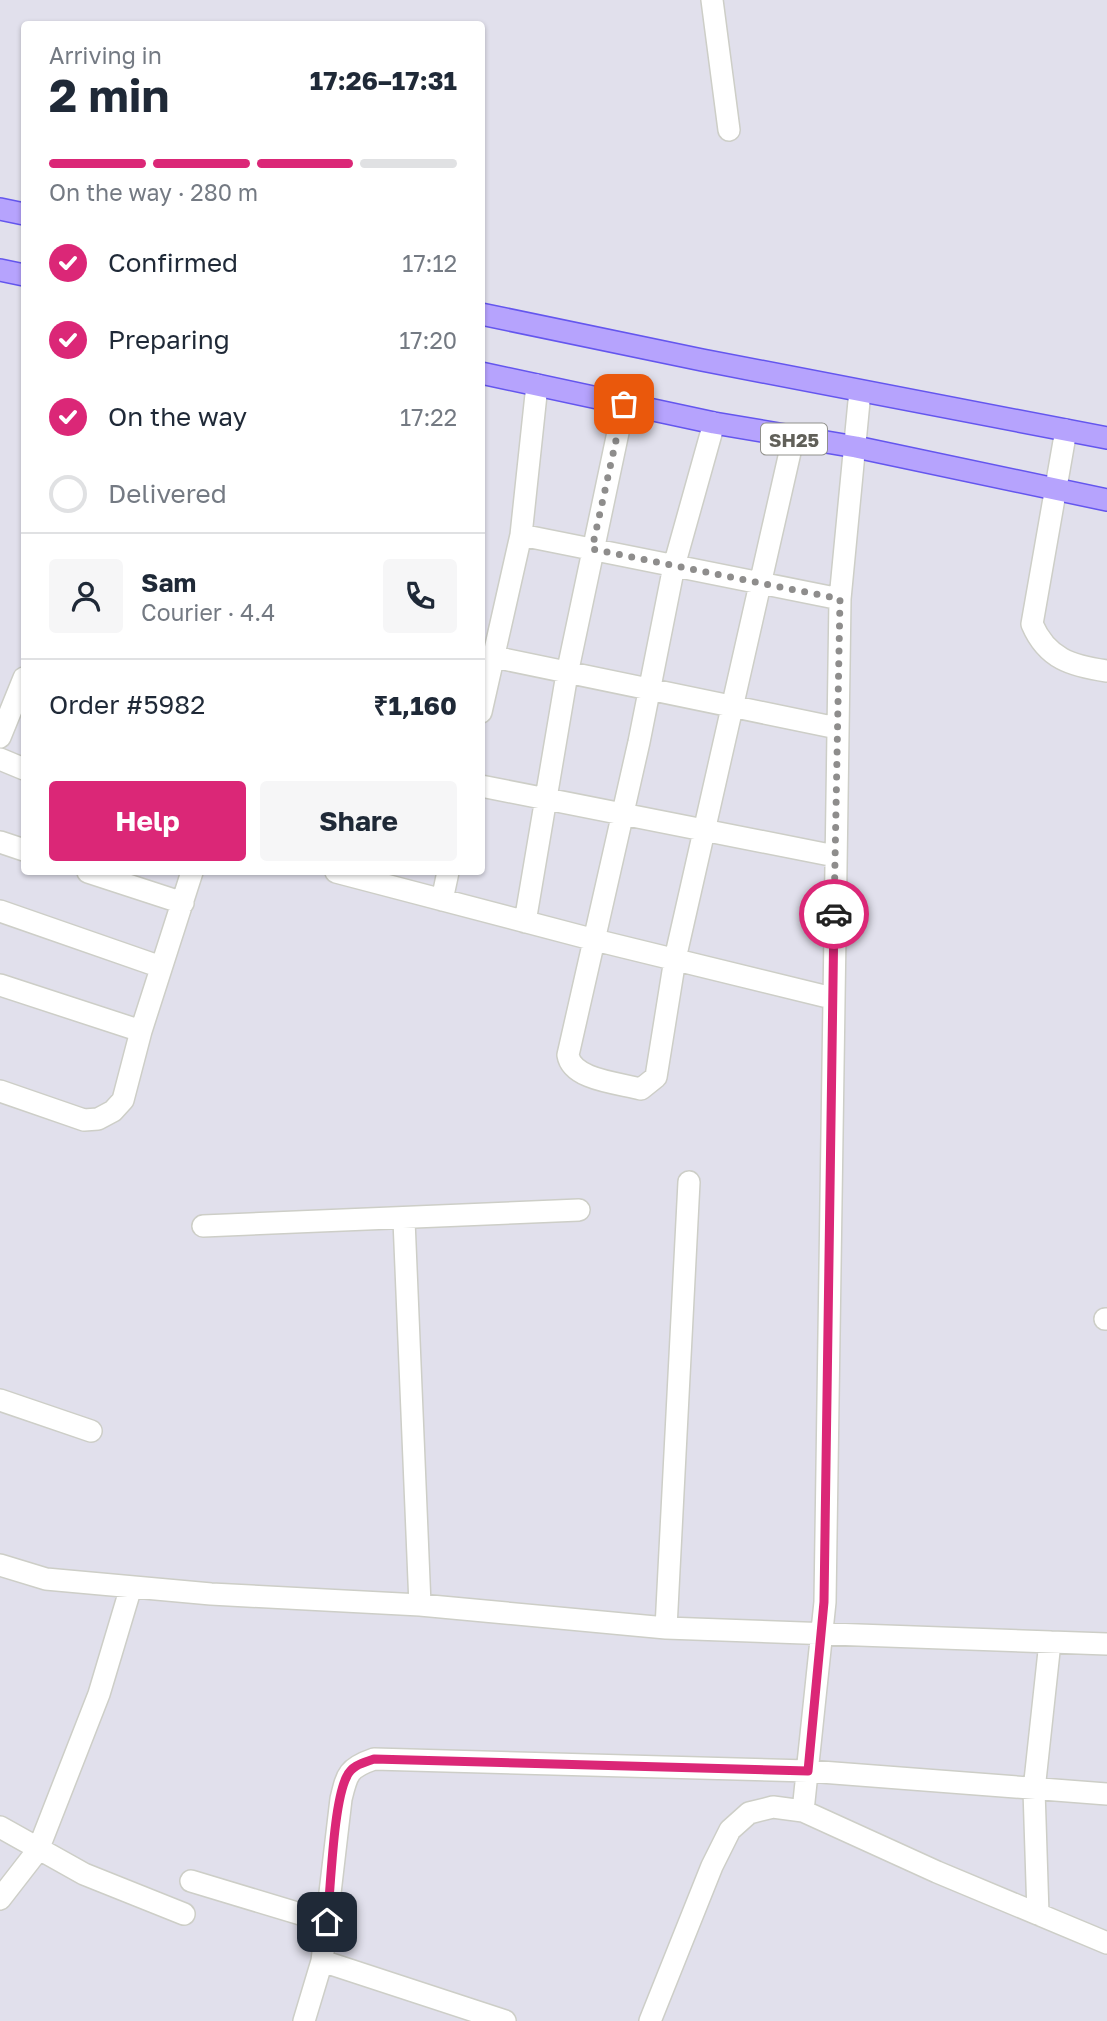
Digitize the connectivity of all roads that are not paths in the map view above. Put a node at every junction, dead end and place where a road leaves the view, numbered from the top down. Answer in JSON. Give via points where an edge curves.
{"nodes":[{"id":1,"x":712,"y":0,"type":"edge"},
{"id":2,"x":729,"y":130,"type":"dead end"},
{"id":3,"x":0,"y":209,"type":"edge"},
{"id":4,"x":21,"y":213,"type":"edge"},
{"id":5,"x":0,"y":270,"type":"edge"},
{"id":6,"x":21,"y":274,"type":"edge"},
{"id":7,"x":485,"y":315,"type":"edge"},
{"id":8,"x":485,"y":374,"type":"edge"},
{"id":9,"x":537,"y":385,"type":"junction"},
{"id":10,"x":860,"y":391,"type":"junction"},
{"id":11,"x":624,"y":404,"type":"junction"},
{"id":12,"x":714,"y":424,"type":"junction"},
{"id":13,"x":1066,"y":430,"type":"junction"},
{"id":14,"x":1107,"y":438,"type":"edge"},
{"id":15,"x":793,"y":439,"type":"junction"},
{"id":16,"x":856,"y":447,"type":"junction"},
{"id":17,"x":1053,"y":489,"type":"junction"},
{"id":18,"x":1107,"y":500,"type":"edge"},
{"id":19,"x":521,"y":535,"type":"junction"},
{"id":20,"x":592,"y":549,"type":"junction"},
{"id":21,"x":674,"y":566,"type":"junction"},
{"id":22,"x":759,"y":582,"type":"junction"},
{"id":23,"x":840,"y":599,"type":"junction"},
{"id":24,"x":494,"y":657,"type":"junction"},
{"id":25,"x":1107,"y":671,"type":"edge"},
{"id":26,"x":567,"y":674,"type":"junction"},
{"id":27,"x":21,"y":685,"type":"edge"},
{"id":28,"x":649,"y":690,"type":"junction"},
{"id":29,"x":485,"y":695,"type":"edge"},
{"id":30,"x":730,"y":708,"type":"junction"},
{"id":31,"x":836,"y":728,"type":"junction"},
{"id":32,"x":0,"y":737,"type":"edge"},
{"id":33,"x":0,"y":760,"type":"edge"},
{"id":34,"x":21,"y":768,"type":"edge"},
{"id":35,"x":485,"y":787,"type":"edge"},
{"id":36,"x":546,"y":798,"type":"junction"},
{"id":37,"x":623,"y":812,"type":"junction"},
{"id":38,"x":703,"y":832,"type":"junction"},
{"id":39,"x":0,"y":842,"type":"edge"},
{"id":40,"x":21,"y":849,"type":"edge"},
{"id":41,"x":835,"y":856,"type":"junction"},
{"id":42,"x":97,"y":875,"type":"edge"},
{"id":43,"x":191,"y":875,"type":"edge"},
{"id":44,"x":347,"y":875,"type":"edge"},
{"id":45,"x":447,"y":875,"type":"edge"},
{"id":46,"x":442,"y":900,"type":"junction"},
{"id":47,"x":183,"y":903,"type":"junction"},
{"id":48,"x":0,"y":911,"type":"edge"},
{"id":49,"x":525,"y":922,"type":"junction"},
{"id":50,"x":596,"y":940,"type":"junction"},
{"id":51,"x":675,"y":959,"type":"junction"},
{"id":52,"x":161,"y":967,"type":"junction"},
{"id":53,"x":0,"y":985,"type":"edge"},
{"id":54,"x":832,"y":998,"type":"junction"},
{"id":55,"x":141,"y":1031,"type":"junction"},
{"id":56,"x":0,"y":1091,"type":"edge"},
{"id":57,"x":689,"y":1182,"type":"dead end"},
{"id":58,"x":579,"y":1210,"type":"dead end"},
{"id":59,"x":404,"y":1220,"type":"junction"},
{"id":60,"x":203,"y":1226,"type":"dead end"},
{"id":61,"x":0,"y":1401,"type":"edge"},
{"id":62,"x":92,"y":1431,"type":"dead end"},
{"id":63,"x":0,"y":1565,"type":"edge"},
{"id":64,"x":131,"y":1587,"type":"junction"},
{"id":65,"x":421,"y":1605,"type":"junction"},
{"id":66,"x":666,"y":1628,"type":"junction"},
{"id":67,"x":821,"y":1632,"type":"junction"},
{"id":68,"x":1050,"y":1642,"type":"junction"},
{"id":69,"x":1107,"y":1644,"type":"edge"},
{"id":70,"x":808,"y":1771,"type":"junction"},
{"id":71,"x":1034,"y":1790,"type":"junction"},
{"id":72,"x":1107,"y":1794,"type":"edge"},
{"id":73,"x":803,"y":1811,"type":"junction"},
{"id":74,"x":0,"y":1827,"type":"edge"},
{"id":75,"x":38,"y":1850,"type":"junction"},
{"id":76,"x":191,"y":1881,"type":"dead end"},
{"id":77,"x":0,"y":1899,"type":"edge"},
{"id":78,"x":184,"y":1914,"type":"dead end"},
{"id":79,"x":1038,"y":1914,"type":"junction"},
{"id":80,"x":327,"y":1922,"type":"junction"},
{"id":81,"x":1107,"y":1943,"type":"edge"},
{"id":82,"x":323,"y":1961,"type":"junction"},
{"id":83,"x":304,"y":2021,"type":"edge"},
{"id":84,"x":505,"y":2021,"type":"edge"},
{"id":85,"x":650,"y":2021,"type":"edge"}],
"edges":[{"from":1,"to":2,"type":"street"},
{"from":3,"to":4,"type":"main road"},
{"from":5,"to":6,"type":"main road"},
{"from":7,"to":10,"type":"main road"},
{"from":8,"to":9,"type":"main road","number":"SH25"},
{"from":9,"to":11,"type":"main road","number":"SH25"},
{"from":9,"to":19,"type":"street"},
{"from":10,"to":13,"type":"main road"},
{"from":10,"to":16,"type":"street"},
{"from":11,"to":12,"type":"main road","number":"SH25"},
{"from":11,"to":20,"type":"street"},
{"from":12,"to":15,"type":"main road","number":"SH25"},
{"from":12,"to":21,"type":"street"},
{"from":13,"to":14,"type":"main road"},
{"from":13,"to":17,"type":"street"},
{"from":15,"to":16,"type":"main road","number":"SH25"},
{"from":15,"to":22,"type":"street"},
{"from":16,"to":17,"type":"main road","number":"SH25"},
{"from":16,"to":23,"type":"street"},
{"from":17,"to":18,"type":"main road","number":"SH25"},
{"from":17,"to":25,"type":"street","via":[[1032,624],[1039,641],[1065,663]]},
{"from":19,"to":20,"type":"street"},
{"from":19,"to":24,"type":"street"},
{"from":20,"to":21,"type":"street"},
{"from":20,"to":26,"type":"street"},
{"from":21,"to":22,"type":"street"},
{"from":21,"to":28,"type":"street"},
{"from":22,"to":23,"type":"street"},
{"from":22,"to":30,"type":"street"},
{"from":23,"to":31,"type":"street"},
{"from":24,"to":26,"type":"street"},
{"from":24,"to":29,"type":"street"},
{"from":26,"to":28,"type":"street"},
{"from":26,"to":36,"type":"street"},
{"from":27,"to":32,"type":"street"},
{"from":28,"to":30,"type":"street"},
{"from":28,"to":37,"type":"street"},
{"from":30,"to":31,"type":"street"},
{"from":30,"to":38,"type":"street"},
{"from":31,"to":41,"type":"street"},
{"from":33,"to":34,"type":"street"},
{"from":35,"to":36,"type":"street"},
{"from":36,"to":37,"type":"street"},
{"from":36,"to":49,"type":"street"},
{"from":37,"to":38,"type":"street"},
{"from":37,"to":50,"type":"street"},
{"from":38,"to":41,"type":"street"},
{"from":38,"to":51,"type":"street"},
{"from":39,"to":40,"type":"street"},
{"from":41,"to":54,"type":"street"},
{"from":42,"to":47,"type":"street"},
{"from":43,"to":47,"type":"street"},
{"from":44,"to":46,"type":"street"},
{"from":45,"to":46,"type":"street"},
{"from":46,"to":49,"type":"street"},
{"from":47,"to":52,"type":"street"},
{"from":48,"to":52,"type":"street"},
{"from":49,"to":50,"type":"street"},
{"from":50,"to":51,"type":"street"},
{"from":50,"to":51,"type":"street","via":[[569,1062],[578,1072],[641,1089],[656,1077]]},
{"from":51,"to":54,"type":"street"},
{"from":52,"to":55,"type":"street"},
{"from":53,"to":55,"type":"street"},
{"from":54,"to":67,"type":"street"},
{"from":55,"to":56,"type":"street","via":[[123,1100],[98,1118],[85,1120]]},
{"from":57,"to":66,"type":"street"},
{"from":58,"to":59,"type":"street"},
{"from":59,"to":60,"type":"street"},
{"from":59,"to":65,"type":"street"},
{"from":61,"to":62,"type":"street"},
{"from":63,"to":64,"type":"street","via":[[46,1579]]},
{"from":64,"to":65,"type":"street"},
{"from":64,"to":75,"type":"street","via":[[99,1694]]},
{"from":65,"to":66,"type":"street"},
{"from":66,"to":67,"type":"street"},
{"from":67,"to":68,"type":"street"},
{"from":67,"to":70,"type":"street"},
{"from":68,"to":69,"type":"street"},
{"from":68,"to":71,"type":"street"},
{"from":70,"to":71,"type":"street"},
{"from":70,"to":73,"type":"street"},
{"from":70,"to":80,"type":"street","via":[[374,1759],[355,1765],[347,1775]]},
{"from":71,"to":72,"type":"street"},
{"from":71,"to":79,"type":"street"},
{"from":73,"to":79,"type":"street"},
{"from":73,"to":85,"type":"street","via":[[773,1807],[749,1813],[730,1830]]},
{"from":74,"to":75,"type":"street"},
{"from":75,"to":77,"type":"street"},
{"from":75,"to":78,"type":"street","via":[[84,1874]]},
{"from":76,"to":80,"type":"street"},
{"from":79,"to":81,"type":"street"},
{"from":80,"to":82,"type":"street"},
{"from":82,"to":83,"type":"street"},
{"from":82,"to":84,"type":"street"}]}
